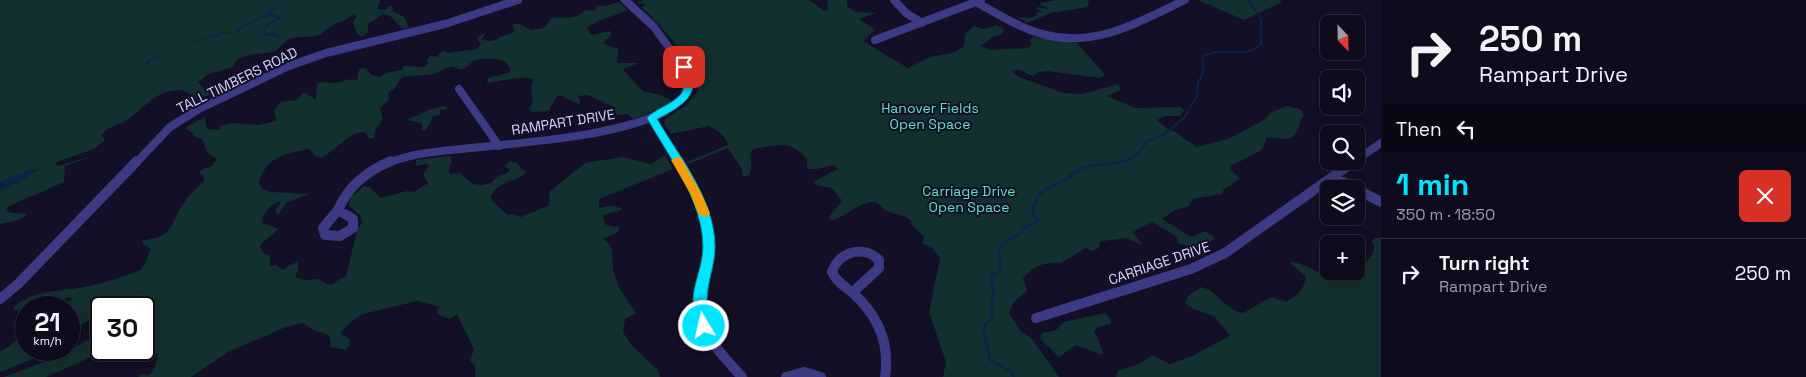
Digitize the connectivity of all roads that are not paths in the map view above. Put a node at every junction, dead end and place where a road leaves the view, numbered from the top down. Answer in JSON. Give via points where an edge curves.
{"nodes":[{"id":1,"x":518,"y":0,"type":"edge"},
{"id":2,"x":625,"y":0,"type":"edge"},
{"id":3,"x":894,"y":0,"type":"edge"},
{"id":4,"x":1185,"y":0,"type":"edge"},
{"id":5,"x":978,"y":1,"type":"edge"},
{"id":6,"x":922,"y":23,"type":"junction"},
{"id":7,"x":875,"y":40,"type":"dead end"},
{"id":8,"x":459,"y":89,"type":"dead end"},
{"id":9,"x":652,"y":118,"type":"junction"},
{"id":10,"x":1381,"y":143,"type":"edge"},
{"id":11,"x":499,"y":146,"type":"junction"},
{"id":12,"x":1365,"y":155,"type":"edge"},
{"id":13,"x":1343,"y":170,"type":"edge"},
{"id":14,"x":1333,"y":177,"type":"junction"},
{"id":15,"x":1339,"y":180,"type":"edge"},
{"id":16,"x":1365,"y":194,"type":"edge"},
{"id":17,"x":1381,"y":202,"type":"edge"},
{"id":18,"x":338,"y":210,"type":"dead end"},
{"id":19,"x":853,"y":292,"type":"junction"},
{"id":20,"x":0,"y":298,"type":"edge"},
{"id":21,"x":1036,"y":318,"type":"dead end"},
{"id":22,"x":742,"y":377,"type":"edge"},
{"id":23,"x":786,"y":377,"type":"edge"},
{"id":24,"x":821,"y":377,"type":"edge"},
{"id":25,"x":885,"y":377,"type":"edge"}],
"edges":[{"from":1,"to":20,"type":"street","name":"TALL TIMBERS ROAD","via":[[426,29],[326,53],[289,66],[197,110],[170,127],[18,284]]},
{"from":2,"to":9,"type":"street","name":"RAMPART DRIVE","via":[[654,27],[690,77],[689,89],[680,102]]},
{"from":3,"to":6,"type":"street"},
{"from":4,"to":5,"type":"street","via":[[1111,34],[1088,39],[1047,36]]},
{"from":5,"to":6,"type":"street"},
{"from":6,"to":7,"type":"street"},
{"from":8,"to":11,"type":"street"},
{"from":9,"to":11,"type":"street","name":"RAMPART DRIVE","via":[[615,128]]},
{"from":9,"to":22,"type":"street","via":[[696,193],[704,215],[709,246],[700,299],[704,326],[716,347]]},
{"from":10,"to":12,"type":"street","name":"CARRIAGE DRIVE"},
{"from":11,"to":18,"type":"street","name":"RAMPART DRIVE","via":[[420,152],[388,163],[356,183]]},
{"from":13,"to":14,"type":"street","name":"CARRIAGE DRIVE"},
{"from":14,"to":15,"type":"street"},
{"from":14,"to":21,"type":"street","name":"CARRIAGE DRIVE","via":[[1225,254],[1191,269]]},
{"from":16,"to":17,"type":"street"},
{"from":19,"to":19,"type":"street","via":[[836,279],[833,269],[852,251],[868,251],[878,260],[879,268]]},
{"from":19,"to":25,"type":"street","via":[[869,309],[880,328],[887,352]]},
{"from":23,"to":24,"type":"street","via":[[800,372]]}]}
